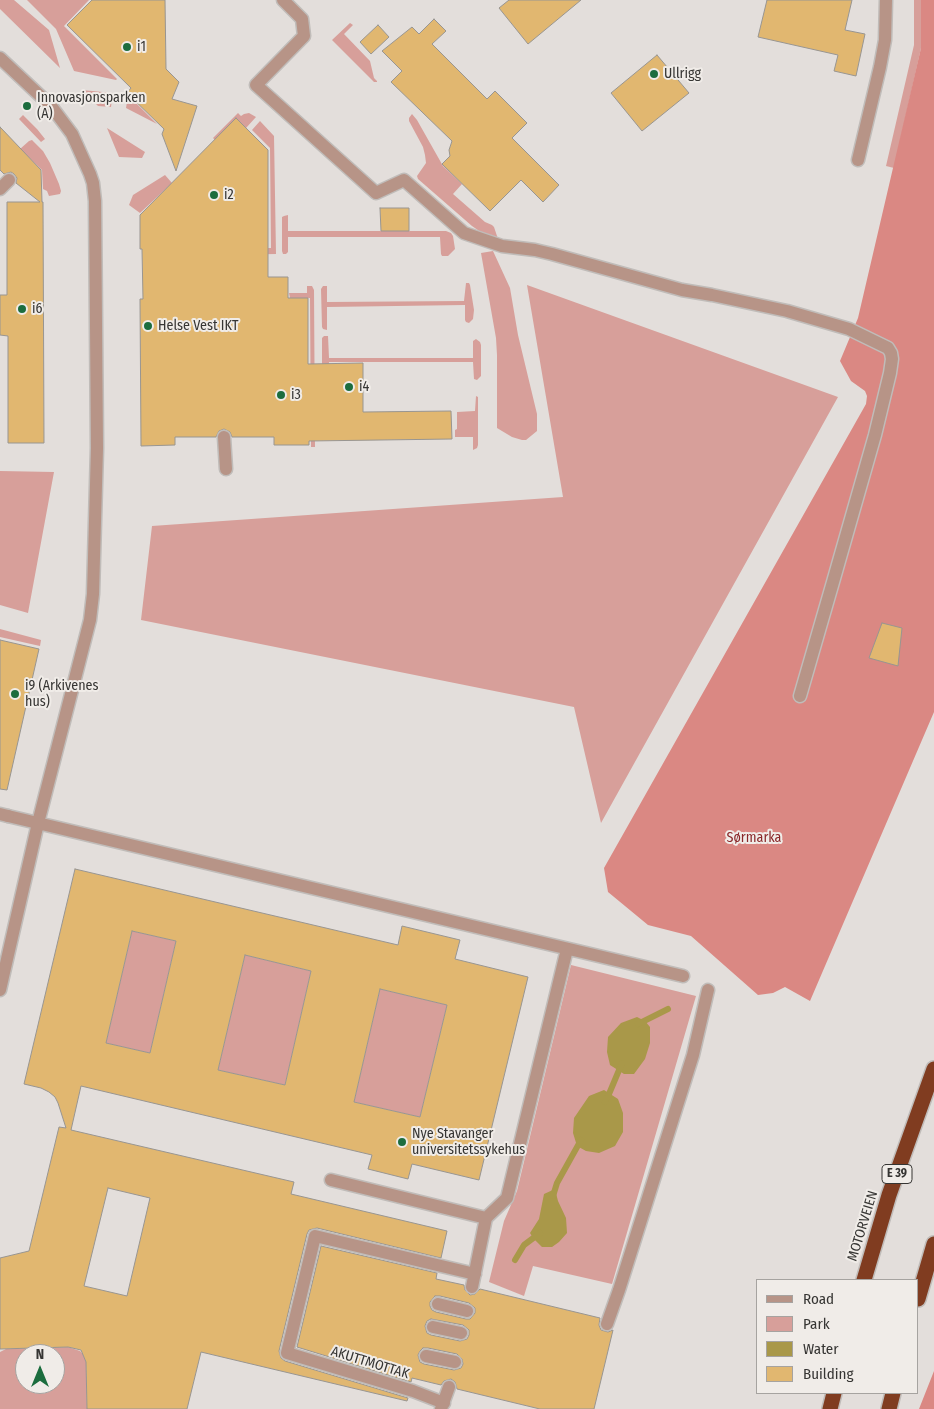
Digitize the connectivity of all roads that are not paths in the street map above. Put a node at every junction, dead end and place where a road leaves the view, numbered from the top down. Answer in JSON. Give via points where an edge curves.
{"nodes":[{"id":1,"x":283,"y":0,"type":"edge"},
{"id":2,"x":886,"y":0,"type":"edge"},
{"id":3,"x":0,"y":58,"type":"edge"},
{"id":4,"x":858,"y":160,"type":"dead end"},
{"id":5,"x":224,"y":437,"type":"dead end"},
{"id":6,"x":226,"y":469,"type":"dead end"},
{"id":7,"x":800,"y":696,"type":"dead end"},
{"id":8,"x":4,"y":815,"type":"edge"},
{"id":9,"x":38,"y":823,"type":"junction"},
{"id":10,"x":567,"y":949,"type":"junction"},
{"id":11,"x":683,"y":976,"type":"dead end"},
{"id":12,"x":0,"y":990,"type":"edge"},
{"id":13,"x":708,"y":990,"type":"dead end"},
{"id":14,"x":934,"y":1069,"type":"edge"},
{"id":15,"x":330,"y":1180,"type":"dead end"},
{"id":16,"x":486,"y":1218,"type":"junction"},
{"id":17,"x":934,"y":1244,"type":"edge"},
{"id":18,"x":475,"y":1274,"type":"junction"},
{"id":19,"x":864,"y":1279,"type":"edge"},
{"id":20,"x":472,"y":1287,"type":"dead end"},
{"id":21,"x":919,"y":1296,"type":"edge"},
{"id":22,"x":438,"y":1304,"type":"dead end"},
{"id":23,"x":466,"y":1311,"type":"dead end"},
{"id":24,"x":607,"y":1324,"type":"dead end"},
{"id":25,"x":433,"y":1327,"type":"dead end"},
{"id":26,"x":461,"y":1333,"type":"dead end"},
{"id":27,"x":426,"y":1356,"type":"dead end"},
{"id":28,"x":455,"y":1362,"type":"dead end"},
{"id":29,"x":449,"y":1387,"type":"dead end"},
{"id":30,"x":834,"y":1394,"type":"edge"},
{"id":31,"x":893,"y":1394,"type":"edge"},
{"id":32,"x":442,"y":1406,"type":"edge"},
{"id":33,"x":830,"y":1409,"type":"edge"},
{"id":34,"x":889,"y":1409,"type":"edge"}],
"edges":[{"from":1,"to":7,"type":"lane","via":[[302,19],[304,36],[256,85],[376,193],[404,180],[464,233],[502,246],[552,254],[682,290],[787,311],[849,330],[888,348],[892,359],[882,408]]},
{"from":2,"to":4,"type":"lane","via":[[884,49]]},
{"from":3,"to":9,"type":"lane","via":[[51,106],[72,134],[90,174],[95,201],[97,448],[94,594]]},
{"from":5,"to":6,"type":"lane"},
{"from":8,"to":9,"type":"lane"},
{"from":9,"to":10,"type":"lane"},
{"from":9,"to":12,"type":"lane"},
{"from":10,"to":11,"type":"lane"},
{"from":10,"to":16,"type":"lane","via":[[507,1198]]},
{"from":13,"to":24,"type":"lane","via":[[693,1055]]},
{"from":14,"to":19,"type":"highway","name":"MOTORVEIEN","number":"E 39","via":[[889,1195]]},
{"from":15,"to":16,"type":"lane"},
{"from":16,"to":18,"type":"lane"},
{"from":17,"to":21,"type":"highway"},
{"from":18,"to":20,"type":"lane"},
{"from":18,"to":32,"type":"lane","name":"AKUTTMOTTAK","via":[[315,1236],[287,1353],[413,1391]]},
{"from":22,"to":23,"type":"lane"},
{"from":25,"to":26,"type":"lane"},
{"from":27,"to":28,"type":"lane"},
{"from":29,"to":32,"type":"lane","name":"AKUTTMOTTAK"},
{"from":30,"to":33,"type":"highway"},
{"from":31,"to":34,"type":"highway"}]}
